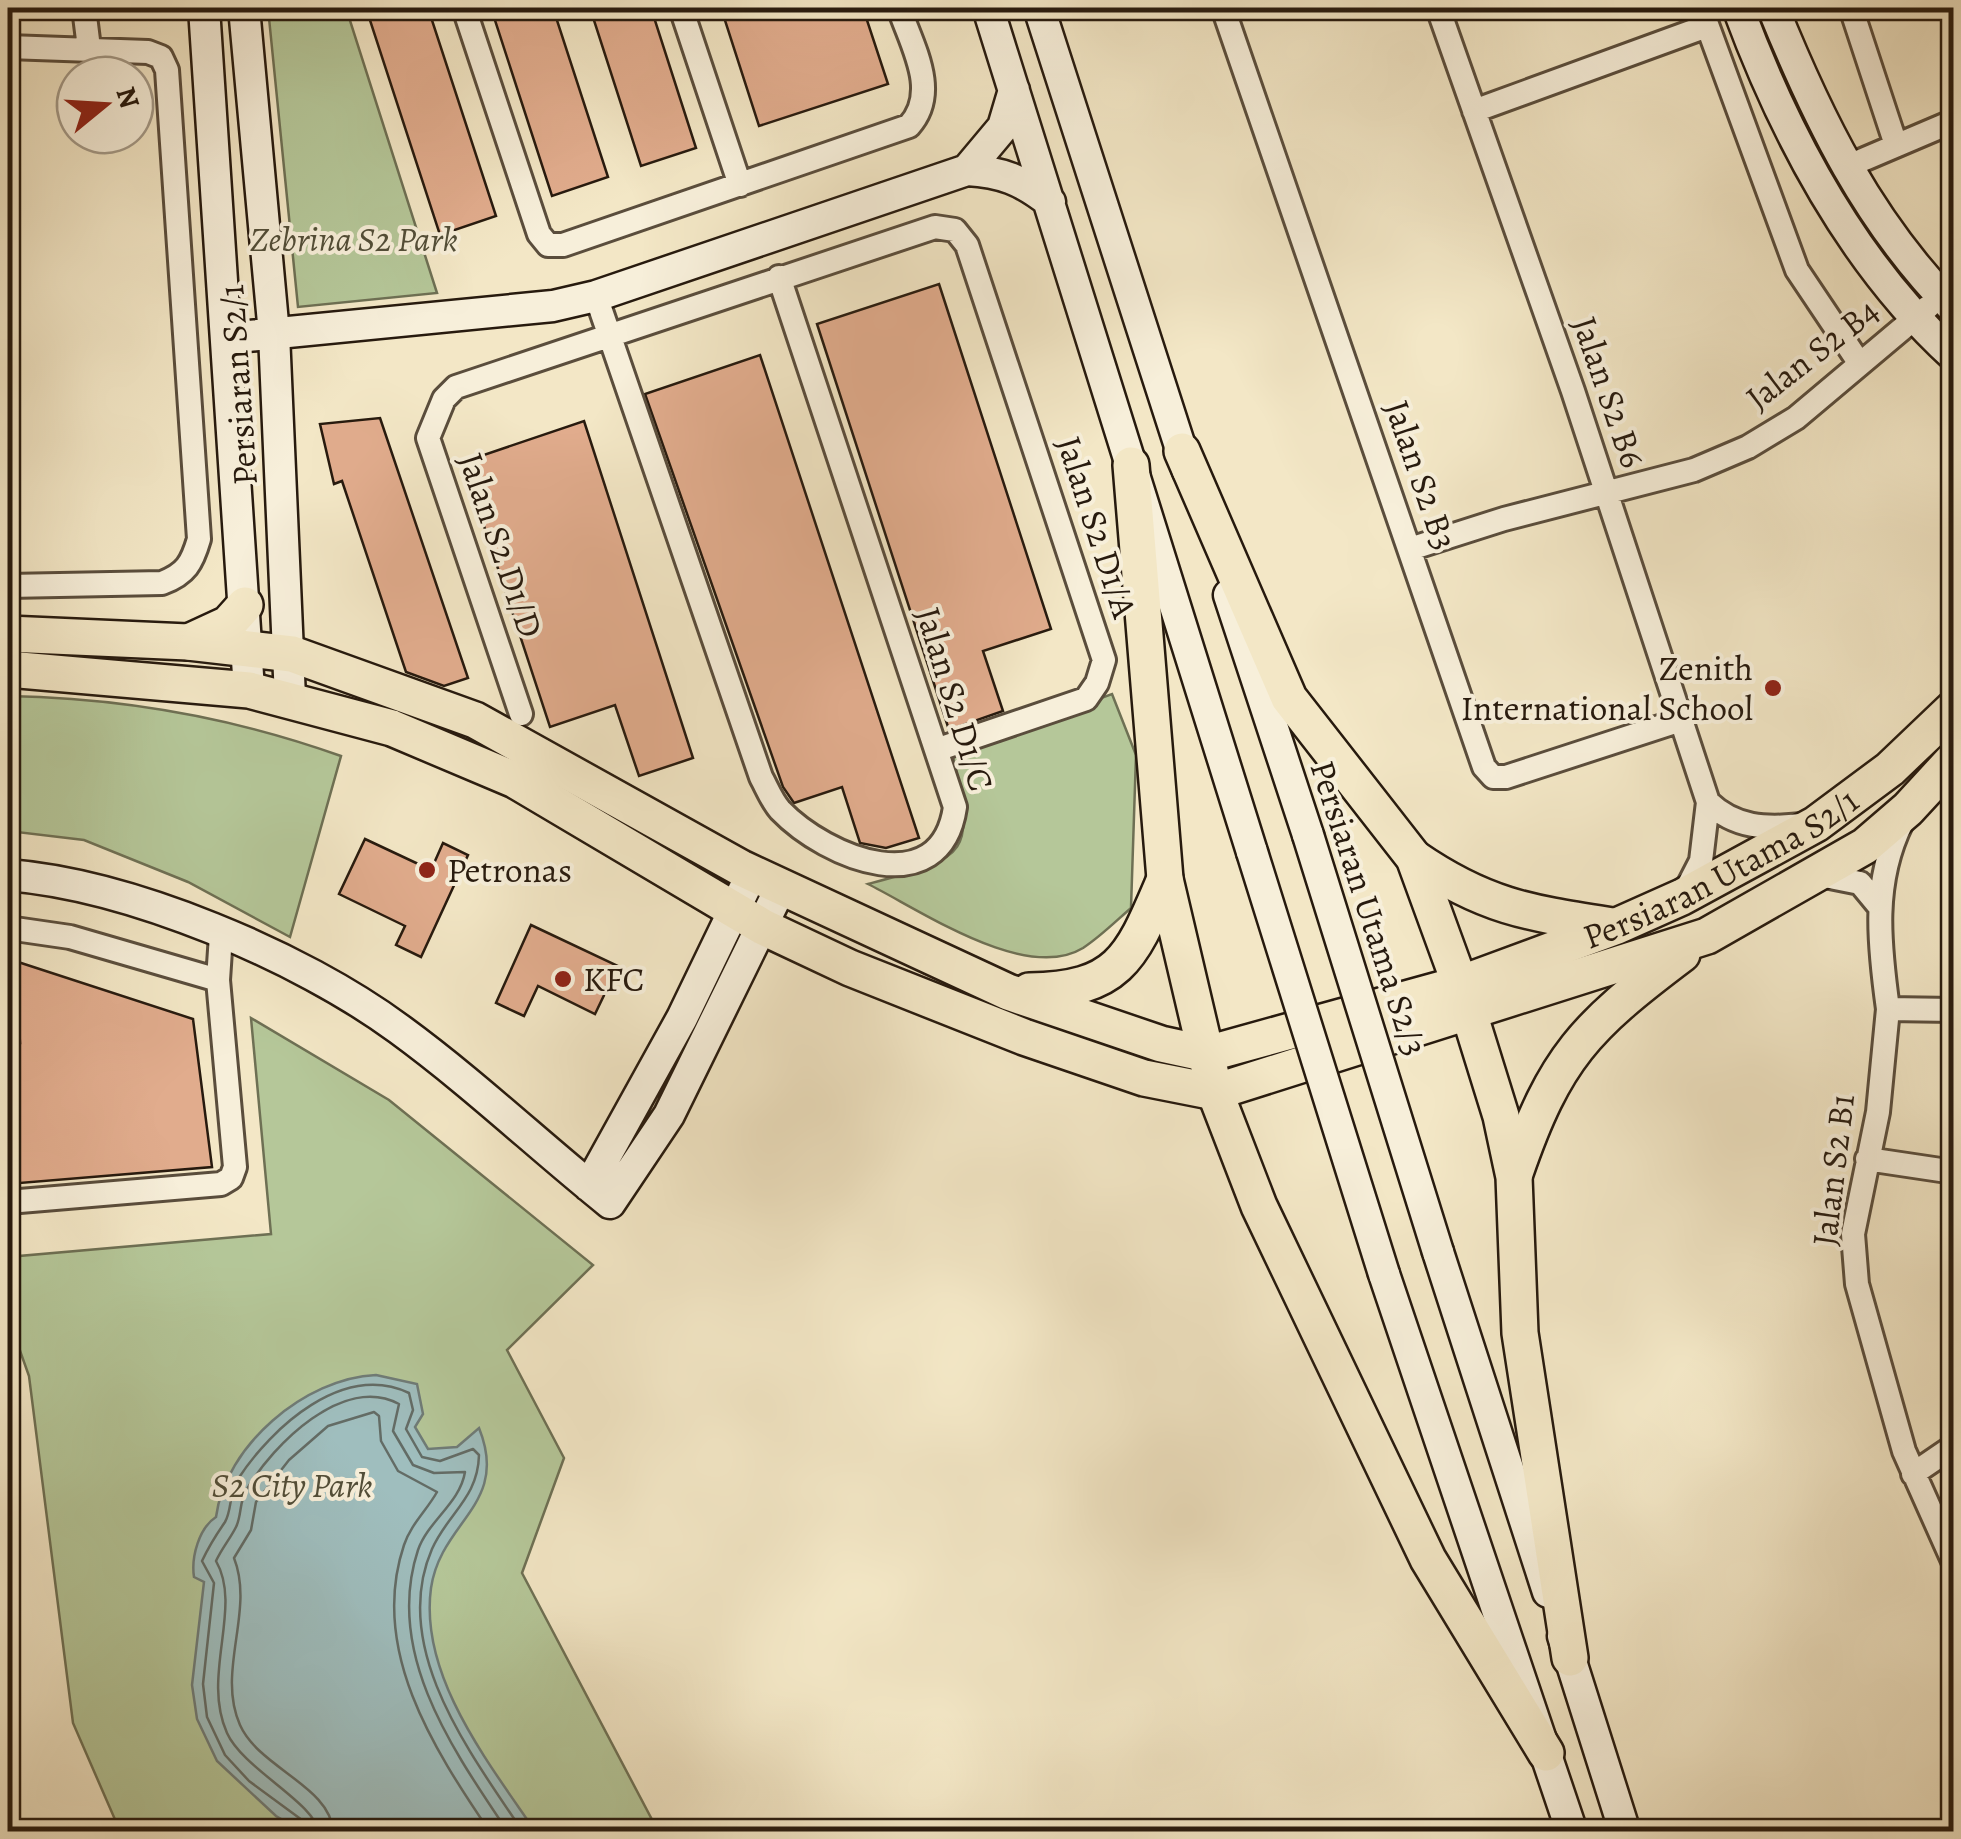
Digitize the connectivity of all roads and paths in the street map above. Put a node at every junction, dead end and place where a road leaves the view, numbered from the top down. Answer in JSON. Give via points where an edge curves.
{"nodes":[{"id":1,"x":84,"y":8,"type":"edge"},
{"id":2,"x":204,"y":8,"type":"edge"},
{"id":3,"x":244,"y":8,"type":"edge"},
{"id":4,"x":464,"y":8,"type":"edge"},
{"id":5,"x":681,"y":8,"type":"edge"},
{"id":6,"x":899,"y":8,"type":"edge"},
{"id":7,"x":988,"y":8,"type":"edge"},
{"id":8,"x":1038,"y":8,"type":"edge"},
{"id":9,"x":1222,"y":8,"type":"edge"},
{"id":10,"x":1438,"y":8,"type":"edge"},
{"id":11,"x":1738,"y":8,"type":"edge"},
{"id":12,"x":1772,"y":8,"type":"edge"},
{"id":13,"x":1851,"y":8,"type":"edge"},
{"id":14,"x":1704,"y":17,"type":"edge"},
{"id":15,"x":8,"y":47,"type":"edge"},
{"id":16,"x":88,"y":48,"type":"junction"},
{"id":17,"x":1014,"y":90,"type":"junction"},
{"id":18,"x":1474,"y":111,"type":"junction"},
{"id":19,"x":1954,"y":121,"type":"edge"},
{"id":20,"x":1896,"y":145,"type":"junction"},
{"id":21,"x":1846,"y":167,"type":"junction"},
{"id":22,"x":966,"y":170,"type":"junction"},
{"id":23,"x":740,"y":184,"type":"junction"},
{"id":24,"x":1050,"y":202,"type":"junction"},
{"id":25,"x":955,"y":230,"type":"joint"},
{"id":26,"x":778,"y":278,"type":"junction"},
{"id":27,"x":596,"y":296,"type":"junction"},
{"id":28,"x":1947,"y":302,"type":"edge"},
{"id":29,"x":1914,"y":319,"type":"junction"},
{"id":30,"x":274,"y":334,"type":"junction"},
{"id":31,"x":610,"y":335,"type":"junction"},
{"id":32,"x":228,"y":338,"type":"junction"},
{"id":33,"x":1954,"y":356,"type":"edge"},
{"id":34,"x":1860,"y":364,"type":"junction"},
{"id":35,"x":1182,"y":450,"type":"junction"},
{"id":36,"x":1132,"y":466,"type":"junction"},
{"id":37,"x":1606,"y":492,"type":"junction"},
{"id":38,"x":1410,"y":549,"type":"junction"},
{"id":39,"x":8,"y":586,"type":"edge"},
{"id":40,"x":245,"y":605,"type":"junction"},
{"id":41,"x":8,"y":634,"type":"edge"},
{"id":42,"x":188,"y":642,"type":"junction"},
{"id":43,"x":248,"y":648,"type":"junction"},
{"id":44,"x":292,"y":654,"type":"junction"},
{"id":45,"x":8,"y":669,"type":"edge"},
{"id":46,"x":249,"y":690,"type":"junction"},
{"id":47,"x":290,"y":698,"type":"junction"},
{"id":48,"x":1954,"y":708,"type":"edge"},
{"id":49,"x":521,"y":714,"type":"dead end"},
{"id":50,"x":1681,"y":720,"type":"junction"},
{"id":51,"x":939,"y":750,"type":"junction"},
{"id":52,"x":1954,"y":760,"type":"edge"},
{"id":53,"x":1708,"y":802,"type":"junction"},
{"id":54,"x":1908,"y":809,"type":"junction"},
{"id":55,"x":1816,"y":824,"type":"junction"},
{"id":56,"x":1414,"y":858,"type":"junction"},
{"id":57,"x":1820,"y":874,"type":"junction"},
{"id":58,"x":8,"y":875,"type":"edge"},
{"id":59,"x":1165,"y":879,"type":"junction"},
{"id":60,"x":766,"y":880,"type":"junction"},
{"id":61,"x":1682,"y":897,"type":"junction"},
{"id":62,"x":1878,"y":906,"type":"junction"},
{"id":63,"x":749,"y":918,"type":"junction"},
{"id":64,"x":1617,"y":926,"type":"junction"},
{"id":65,"x":8,"y":928,"type":"edge"},
{"id":66,"x":221,"y":935,"type":"junction"},
{"id":67,"x":1707,"y":936,"type":"junction"},
{"id":68,"x":218,"y":980,"type":"junction"},
{"id":69,"x":1008,"y":992,"type":"junction"},
{"id":70,"x":1464,"y":998,"type":"junction"},
{"id":71,"x":1888,"y":1009,"type":"junction"},
{"id":72,"x":1954,"y":1010,"type":"edge"},
{"id":73,"x":1207,"y":1054,"type":"junction"},
{"id":74,"x":1215,"y":1092,"type":"junction"},
{"id":75,"x":1867,"y":1159,"type":"junction"},
{"id":76,"x":1954,"y":1172,"type":"edge"},
{"id":77,"x":1514,"y":1177,"type":"junction"},
{"id":78,"x":8,"y":1202,"type":"edge"},
{"id":79,"x":1954,"y":1446,"type":"edge"},
{"id":80,"x":1913,"y":1474,"type":"junction"},
{"id":81,"x":1954,"y":1562,"type":"edge"},
{"id":82,"x":1570,"y":1658,"type":"junction"},
{"id":83,"x":1546,"y":1753,"type":"junction"},
{"id":84,"x":1572,"y":1832,"type":"edge"},
{"id":85,"x":1625,"y":1832,"type":"edge"}],
"edges":[{"from":1,"to":16,"type":"street"},
{"from":2,"to":32,"type":"street","name":"Persiaran S2/1"},
{"from":3,"to":30,"type":"street","name":"Persiaran S2/1"},
{"from":4,"to":23,"type":"street","via":[[548,245]]},
{"from":5,"to":23,"type":"street"},
{"from":6,"to":23,"type":"street","via":[[925,87],[922,112],[909,126]]},
{"from":7,"to":17,"type":"street"},
{"from":8,"to":35,"type":"street","name":"Persiaran Utama S2/3"},
{"from":9,"to":38,"type":"street","name":"Jalan S2 B3"},
{"from":10,"to":18,"type":"street","name":"Jalan S2 B6"},
{"from":11,"to":29,"type":"street","via":[[1769,91],[1818,183]]},
{"from":12,"to":21,"type":"street"},
{"from":13,"to":20,"type":"street"},
{"from":14,"to":18,"type":"street"},
{"from":14,"to":34,"type":"street","via":[[1798,270]]},
{"from":15,"to":16,"type":"street"},
{"from":16,"to":39,"type":"street","via":[[148,52],[161,57],[167,70],[199,538],[180,576],[162,583]]},
{"from":17,"to":22,"type":"street","via":[[1003,127]]},
{"from":17,"to":24,"type":"street"},
{"from":18,"to":37,"type":"street","name":"Jalan S2 B6"},
{"from":19,"to":20,"type":"street"},
{"from":20,"to":21,"type":"street"},
{"from":21,"to":28,"type":"street","via":[[1872,212]]},
{"from":22,"to":24,"type":"street","via":[[1012,176]]},
{"from":22,"to":27,"type":"street"},
{"from":24,"to":36,"type":"street"},
{"from":25,"to":26,"type":"street","name":"Jalan S2 D1/D","via":[[935,226]]},
{"from":25,"to":51,"type":"street","name":"Jalan S2 D1/A","via":[[967,245],[1104,660],[1086,699]]},
{"from":26,"to":31,"type":"street","name":"Jalan S2 D1/D"},
{"from":26,"to":51,"type":"street","name":"Jalan S2 D1/C"},
{"from":27,"to":30,"type":"street"},
{"from":27,"to":31,"type":"street","name":"Jalan S2 D1/C"},
{"from":28,"to":29,"type":"street","name":"Jalan S2 B4"},
{"from":29,"to":33,"type":"street"},
{"from":29,"to":34,"type":"street","name":"Jalan S2 B4"},
{"from":30,"to":32,"type":"street"},
{"from":30,"to":44,"type":"street","name":"Persiaran S2/1"},
{"from":31,"to":49,"type":"street","name":"Jalan S2 D1/D","via":[[456,387],[428,438]]},
{"from":31,"to":51,"type":"street","name":"Jalan S2 D1/C","via":[[760,777],[778,808],[815,839],[871,864],[935,855],[952,833],[956,807]]},
{"from":32,"to":40,"type":"street","name":"Persiaran S2/1"},
{"from":34,"to":37,"type":"street","name":"Jalan S2 B4","via":[[1796,418],[1748,447],[1694,470]]},
{"from":35,"to":56,"type":"main road","via":[[1289,698]]},
{"from":35,"to":82,"type":"street","name":"Persiaran Utama S2/3","bridge":true},
{"from":36,"to":59,"type":"main road"},
{"from":36,"to":83,"type":"street","bridge":true,"via":[[1384,1274]]},
{"from":37,"to":38,"type":"street","name":"Jalan S2 B4"},
{"from":37,"to":50,"type":"street","name":"Jalan S2 B6"},
{"from":38,"to":50,"type":"street","name":"Jalan S2 B3","via":[[1484,767],[1494,777]]},
{"from":40,"to":42,"type":"main road","via":[[228,624]]},
{"from":40,"to":43,"type":"street","name":"Persiaran S2/1"},
{"from":41,"to":42,"type":"main road"},
{"from":42,"to":43,"type":"main road"},
{"from":43,"to":44,"type":"main road"},
{"from":43,"to":46,"type":"street","name":"Persiaran S2/1"},
{"from":44,"to":47,"type":"street","name":"Persiaran S2/1"},
{"from":44,"to":60,"type":"main road","via":[[475,720]]},
{"from":45,"to":46,"type":"main road"},
{"from":46,"to":47,"type":"main road"},
{"from":47,"to":63,"type":"main road","via":[[392,728],[515,780]]},
{"from":48,"to":55,"type":"main road","name":"Persiaran Utama S2/1","via":[[1890,769]]},
{"from":50,"to":53,"type":"street","name":"Jalan S2 B6"},
{"from":52,"to":54,"type":"main road","name":"Persiaran Utama S2/1"},
{"from":53,"to":55,"type":"street","via":[[1753,826]]},
{"from":53,"to":61,"type":"street","name":"Jalan S2 B6","via":[[1700,861]]},
{"from":54,"to":57,"type":"main road","name":"Persiaran Utama S2/1"},
{"from":54,"to":62,"type":"street","name":"Jalan S2 B1","via":[[1885,862]]},
{"from":55,"to":61,"type":"main road","name":"Persiaran Utama S2/1"},
{"from":56,"to":64,"type":"main road","via":[[1458,888],[1514,911]]},
{"from":56,"to":70,"type":"main road"},
{"from":57,"to":62,"type":"street","via":[[1860,883]]},
{"from":57,"to":67,"type":"main road","name":"Persiaran Utama S2/1"},
{"from":58,"to":66,"type":"street","via":[[93,888]]},
{"from":59,"to":69,"type":"main road","via":[[1136,946],[1105,976],[1072,990]]},
{"from":59,"to":73,"type":"main road"},
{"from":60,"to":63,"type":"street"},
{"from":60,"to":69,"type":"main road"},
{"from":61,"to":64,"type":"main road","name":"Persiaran Utama S2/1"},
{"from":62,"to":71,"type":"street","name":"Jalan S2 B1"},
{"from":63,"to":66,"type":"street","via":[[682,1018],[600,1194],[399,1028],[299,968]]},
{"from":63,"to":74,"type":"main road","via":[[850,968],[1024,1037],[1158,1082]]},
{"from":64,"to":70,"type":"main road","name":"Persiaran Utama S2/1"},
{"from":65,"to":68,"type":"street","via":[[70,938]]},
{"from":66,"to":68,"type":"street"},
{"from":67,"to":70,"type":"main road","name":"Persiaran Utama S2/1"},
{"from":67,"to":77,"type":"main road","via":[[1616,1004],[1572,1050],[1538,1106]]},
{"from":68,"to":78,"type":"street","via":[[232,1178]]},
{"from":69,"to":73,"type":"main road"},
{"from":70,"to":73,"type":"main road"},
{"from":70,"to":74,"type":"main road"},
{"from":70,"to":77,"type":"main road"},
{"from":71,"to":72,"type":"street"},
{"from":71,"to":75,"type":"street","name":"Jalan S2 B1"},
{"from":73,"to":74,"type":"main road"},
{"from":74,"to":83,"type":"main road","via":[[1259,1206],[1428,1559]]},
{"from":75,"to":76,"type":"street"},
{"from":75,"to":80,"type":"street","name":"Jalan S2 B1","via":[[1852,1234],[1858,1284]]},
{"from":77,"to":82,"type":"main road","via":[[1520,1333]]},
{"from":79,"to":80,"type":"street"},
{"from":80,"to":81,"type":"street","name":"Jalan S2 B1"},
{"from":82,"to":85,"type":"street","name":"Persiaran Utama S2/3"},
{"from":83,"to":84,"type":"street"}]}
